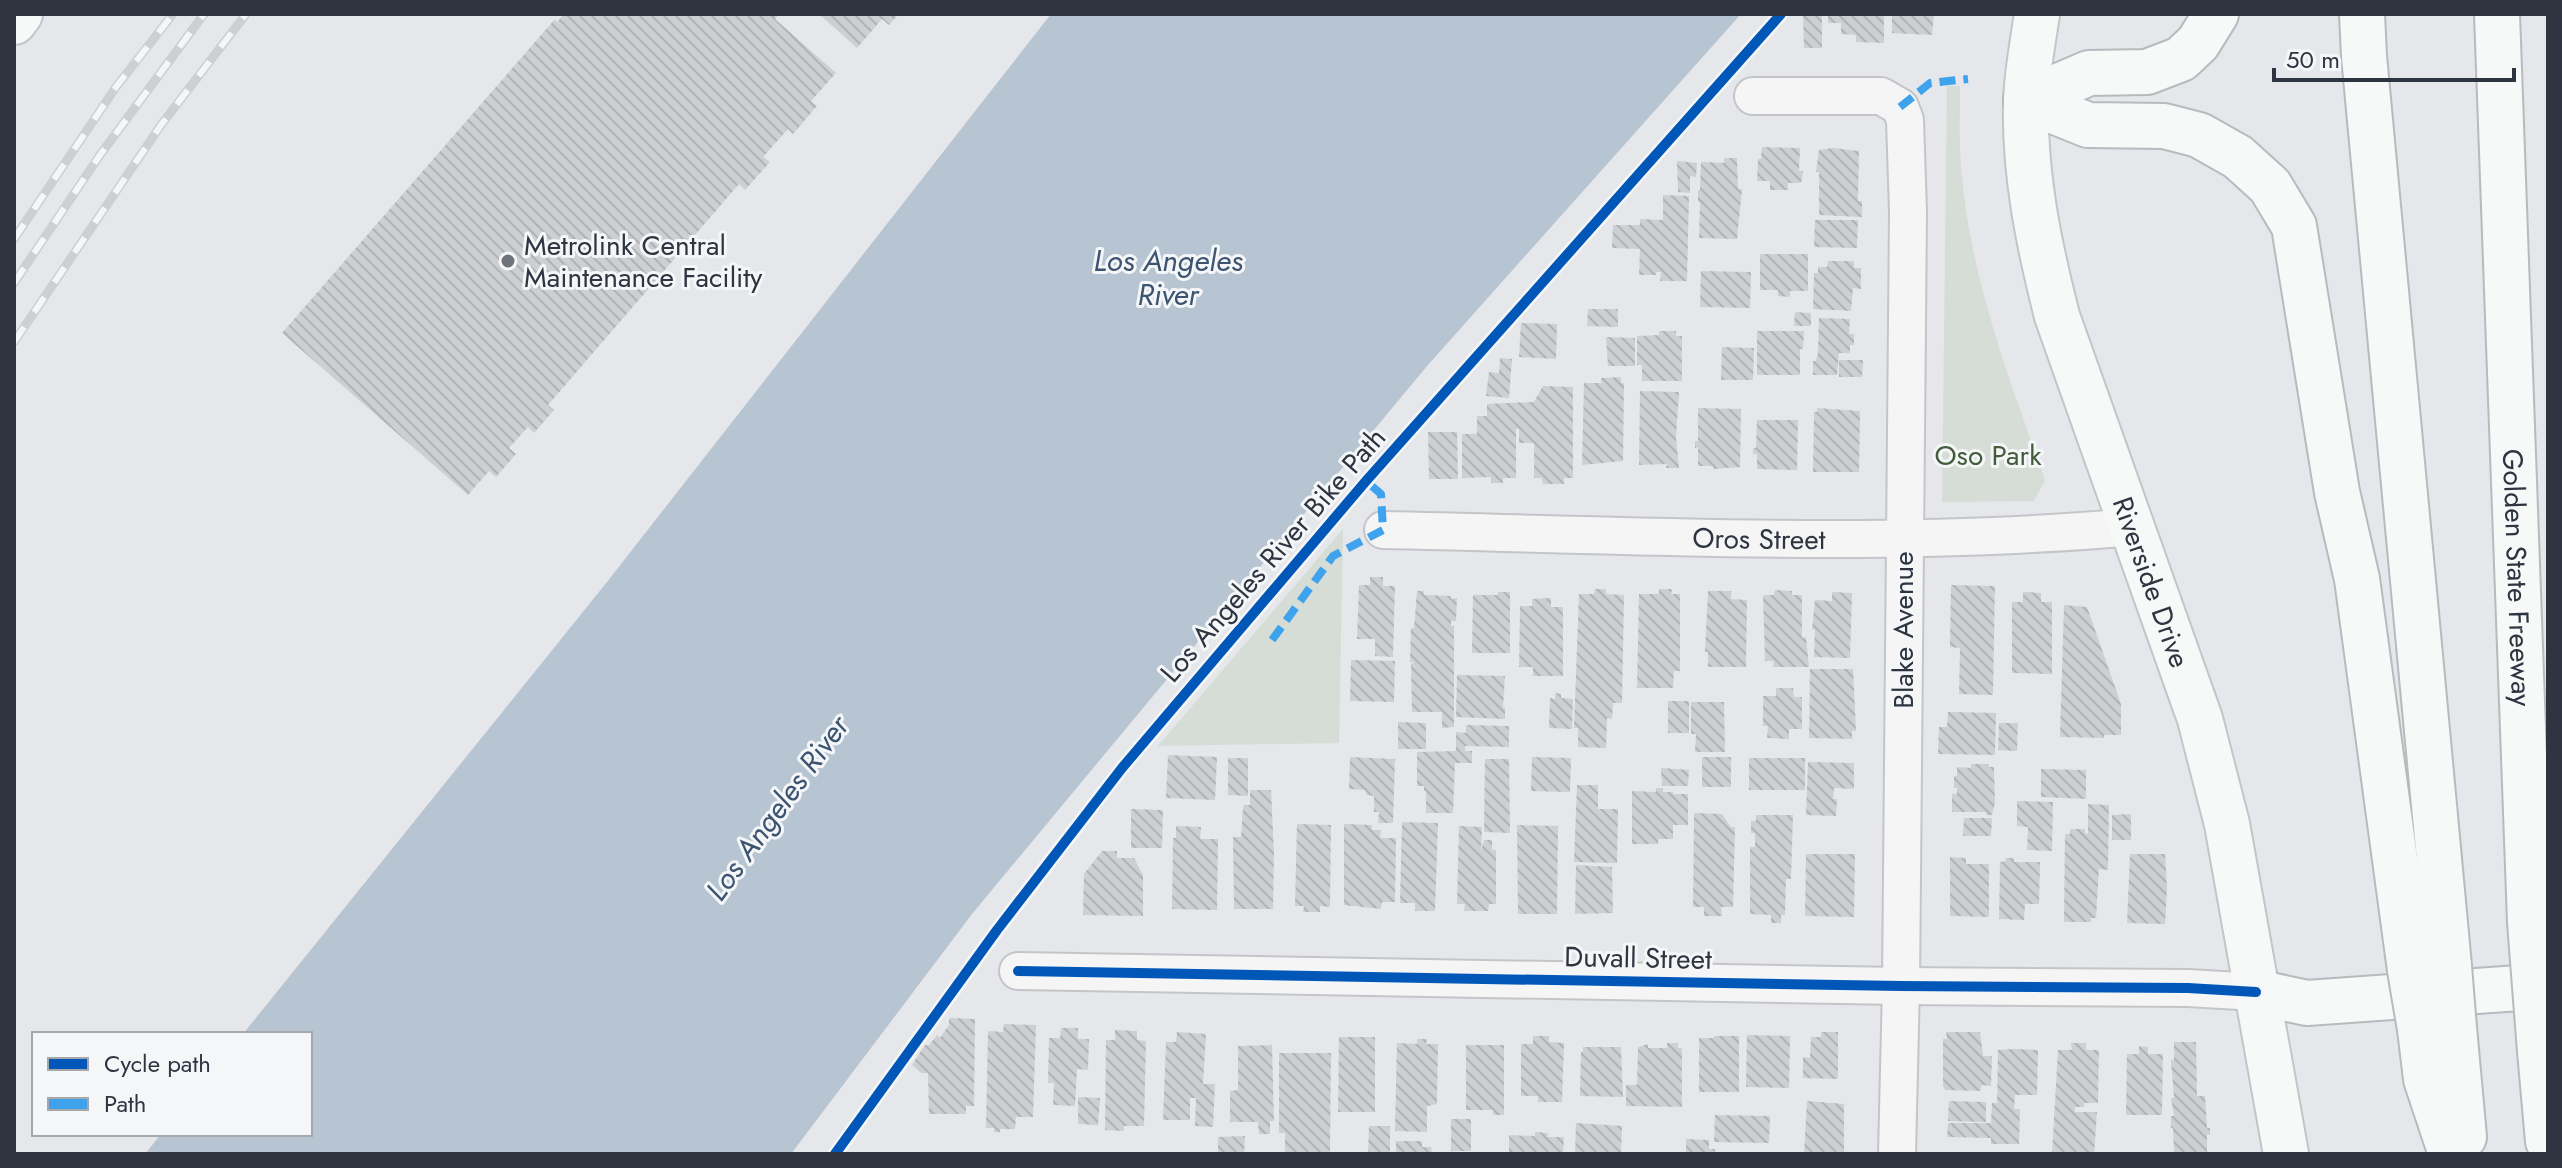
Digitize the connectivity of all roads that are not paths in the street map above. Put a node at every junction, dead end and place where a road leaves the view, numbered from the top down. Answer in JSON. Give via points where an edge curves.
{"nodes":[{"id":1,"x":20,"y":14,"type":"edge"},
{"id":2,"x":2037,"y":14,"type":"edge"},
{"id":3,"x":2216,"y":14,"type":"edge"},
{"id":4,"x":2362,"y":14,"type":"edge"},
{"id":5,"x":2497,"y":14,"type":"edge"},
{"id":6,"x":14,"y":22,"type":"edge"},
{"id":7,"x":1753,"y":96,"type":"dead end"},
{"id":8,"x":2026,"y":100,"type":"junction"},
{"id":9,"x":2133,"y":527,"type":"junction"},
{"id":10,"x":1383,"y":530,"type":"dead end"},
{"id":11,"x":1903,"y":540,"type":"junction"},
{"id":12,"x":2430,"y":968,"type":"junction"},
{"id":13,"x":1018,"y":971,"type":"dead end"},
{"id":14,"x":1901,"y":986,"type":"junction"},
{"id":15,"x":2548,"y":986,"type":"edge"},
{"id":16,"x":2256,"y":992,"type":"junction"},
{"id":17,"x":2437,"y":1029,"type":"junction"},
{"id":18,"x":2548,"y":1141,"type":"edge"},
{"id":19,"x":1897,"y":1154,"type":"edge"},
{"id":20,"x":2286,"y":1154,"type":"edge"},
{"id":21,"x":2451,"y":1154,"type":"edge"},
{"id":22,"x":2466,"y":1154,"type":"edge"}],
"edges":[{"from":1,"to":6,"type":"main road"},
{"from":2,"to":8,"type":"main road","name":"Riverside Drive"},
{"from":3,"to":8,"type":"main road","via":[[2181,59],[2147,72],[2089,73]]},
{"from":4,"to":12,"type":"main road"},
{"from":5,"to":18,"type":"main road","name":"Golden State Freeway","bridge":true,"via":[[2530,922]]},
{"from":7,"to":11,"type":"street","name":"Blake Avenue","via":[[1881,96],[1900,107],[1905,120]]},
{"from":8,"to":9,"type":"main road","name":"Riverside Drive","via":[[2029,178],[2057,316]]},
{"from":8,"to":12,"type":"main road","via":[[2088,125],[2164,126],[2199,135],[2238,157],[2270,186],[2294,226],[2334,478]]},
{"from":9,"to":11,"type":"street","name":"Oros Street"},
{"from":9,"to":16,"type":"main road","name":"Riverside Drive","via":[[2200,719],[2227,824]]},
{"from":10,"to":11,"type":"street","name":"Oros Street"},
{"from":11,"to":14,"type":"street","name":"Blake Avenue"},
{"from":12,"to":17,"type":"main road","bridge":true},
{"from":13,"to":14,"type":"street","name":"Duvall Street"},
{"from":14,"to":16,"type":"street","name":"Duvall Street"},
{"from":14,"to":19,"type":"street","name":"Blake Avenue"},
{"from":15,"to":16,"type":"main road","via":[[2307,1003]]},
{"from":16,"to":20,"type":"main road","name":"Riverside Drive"},
{"from":17,"to":21,"type":"main road","via":[[2426,1079]]},
{"from":17,"to":22,"type":"main road"}]}
